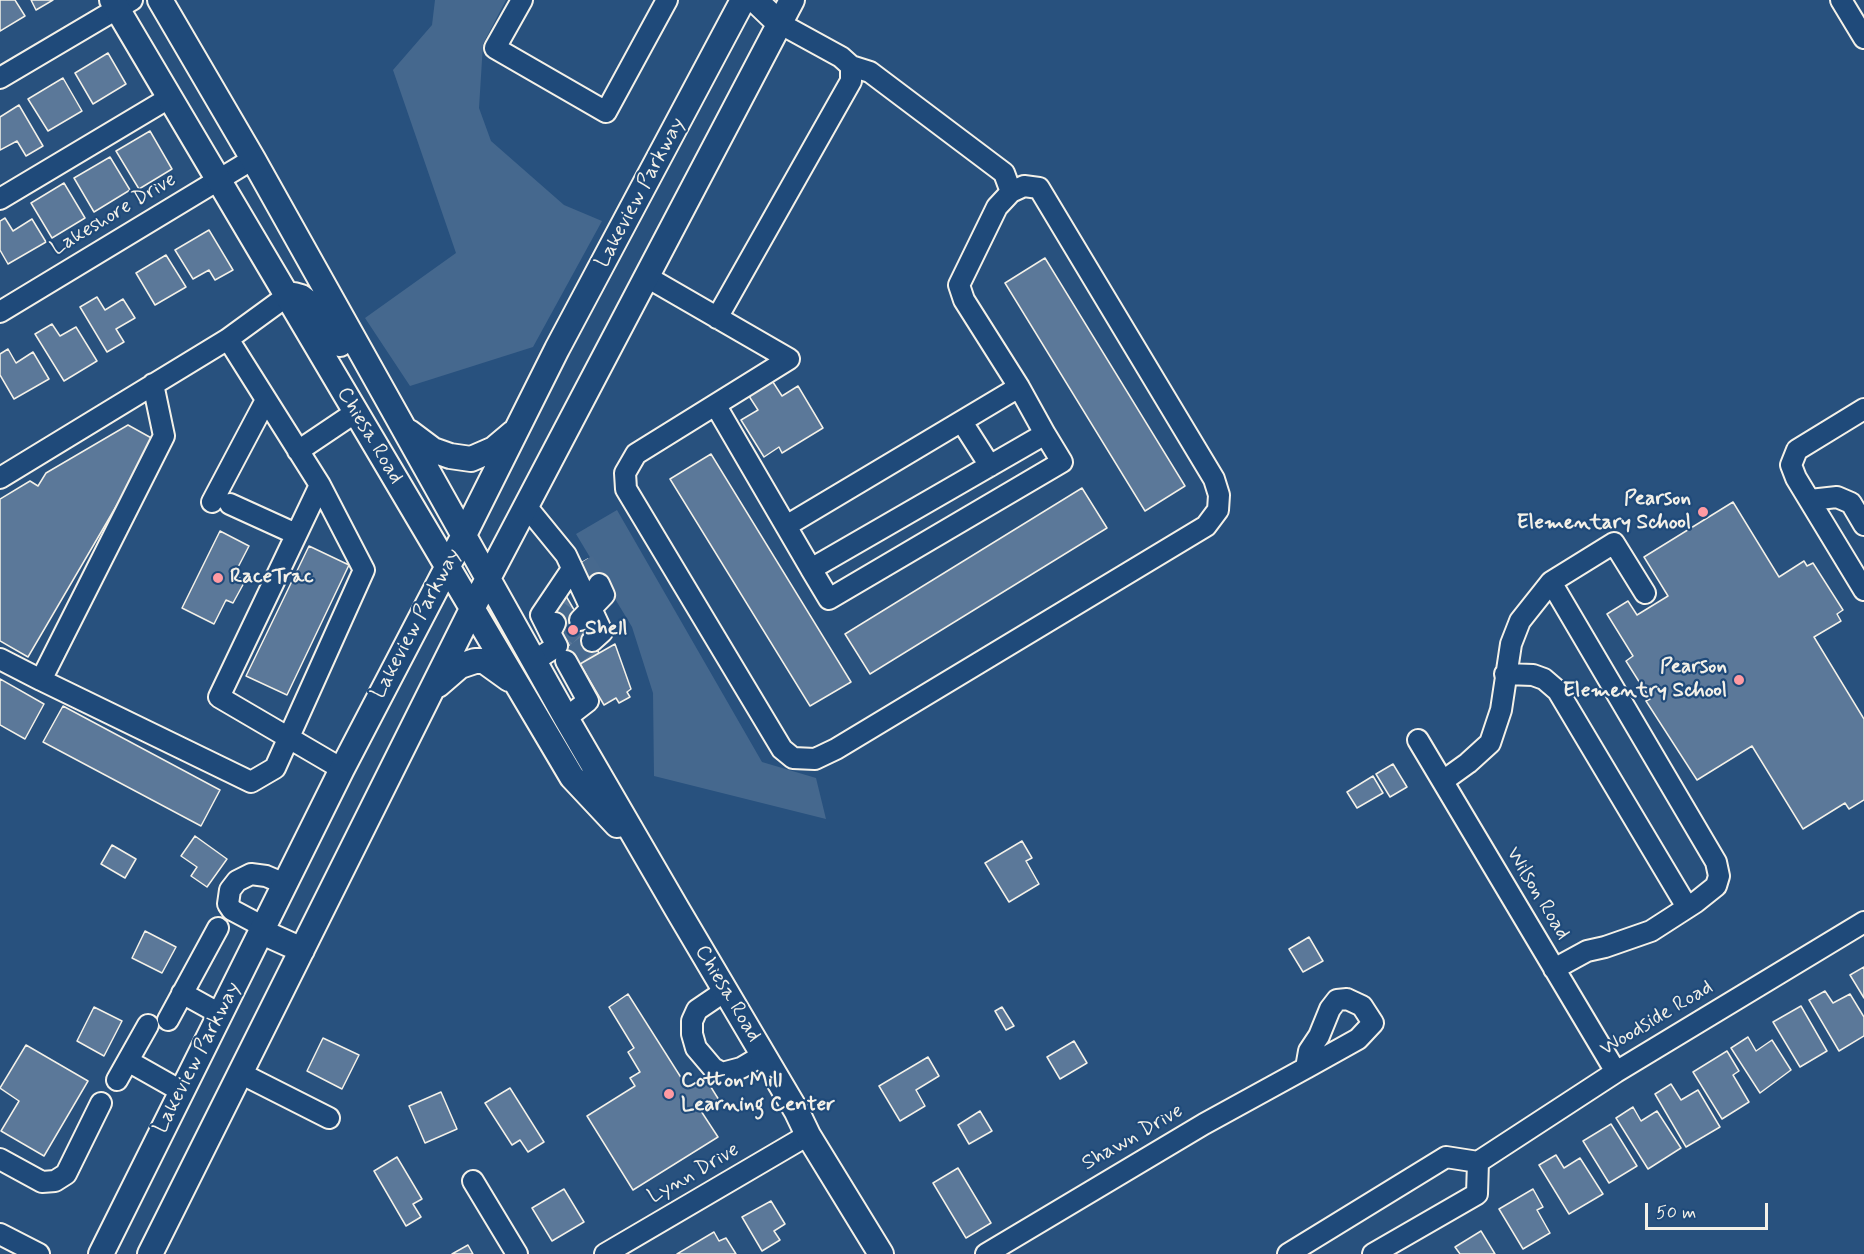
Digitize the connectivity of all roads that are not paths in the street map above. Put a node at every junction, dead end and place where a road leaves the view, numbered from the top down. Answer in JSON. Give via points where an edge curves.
{"nodes":[{"id":1,"x":160,"y":0,"type":"edge"},
{"id":2,"x":522,"y":0,"type":"edge"},
{"id":3,"x":667,"y":0,"type":"edge"},
{"id":4,"x":743,"y":0,"type":"edge"},
{"id":5,"x":755,"y":0,"type":"edge"},
{"id":6,"x":792,"y":0,"type":"edge"},
{"id":7,"x":1841,"y":0,"type":"edge"},
{"id":8,"x":120,"y":3,"type":"edge"},
{"id":9,"x":779,"y":23,"type":"junction"},
{"id":10,"x":1864,"y":38,"type":"edge"},
{"id":11,"x":851,"y":66,"type":"junction"},
{"id":12,"x":0,"y":78,"type":"edge"},
{"id":13,"x":170,"y":98,"type":"junction"},
{"id":14,"x":253,"y":159,"type":"junction"},
{"id":15,"x":219,"y":180,"type":"junction"},
{"id":16,"x":1011,"y":192,"type":"junction"},
{"id":17,"x":0,"y":199,"type":"edge"},
{"id":18,"x":647,"y":277,"type":"junction"},
{"id":19,"x":287,"y":296,"type":"junction"},
{"id":20,"x":0,"y":312,"type":"edge"},
{"id":21,"x":717,"y":318,"type":"junction"},
{"id":22,"x":228,"y":339,"type":"junction"},
{"id":23,"x":378,"y":382,"type":"junction"},
{"id":24,"x":153,"y":384,"type":"junction"},
{"id":25,"x":1019,"y":387,"type":"junction"},
{"id":26,"x":266,"y":400,"type":"junction"},
{"id":27,"x":716,"y":406,"type":"junction"},
{"id":28,"x":1864,"y":409,"type":"edge"},
{"id":29,"x":356,"y":412,"type":"junction"},
{"id":30,"x":962,"y":423,"type":"junction"},
{"id":31,"x":403,"y":427,"type":"junction"},
{"id":32,"x":517,"y":430,"type":"junction"},
{"id":33,"x":1045,"y":434,"type":"junction"},
{"id":34,"x":298,"y":451,"type":"junction"},
{"id":35,"x":990,"y":466,"type":"junction"},
{"id":36,"x":0,"y":478,"type":"edge"},
{"id":37,"x":320,"y":485,"type":"junction"},
{"id":38,"x":1810,"y":500,"type":"junction"},
{"id":39,"x":526,"y":506,"type":"junction"},
{"id":40,"x":1864,"y":525,"type":"edge"},
{"id":41,"x":786,"y":526,"type":"junction"},
{"id":42,"x":296,"y":534,"type":"junction"},
{"id":43,"x":463,"y":537,"type":"junction"},
{"id":44,"x":446,"y":566,"type":"junction"},
{"id":45,"x":811,"y":569,"type":"junction"},
{"id":46,"x":578,"y":576,"type":"junction"},
{"id":47,"x":488,"y":581,"type":"junction"},
{"id":48,"x":1551,"y":582,"type":"junction"},
{"id":49,"x":1864,"y":590,"type":"edge"},
{"id":50,"x":1645,"y":593,"type":"dead end"},
{"id":51,"x":472,"y":609,"type":"junction"},
{"id":52,"x":592,"y":641,"type":"dead end"},
{"id":53,"x":561,"y":642,"type":"junction"},
{"id":54,"x":0,"y":658,"type":"edge"},
{"id":55,"x":534,"y":661,"type":"junction"},
{"id":56,"x":1505,"y":674,"type":"junction"},
{"id":57,"x":41,"y":680,"type":"junction"},
{"id":58,"x":517,"y":685,"type":"junction"},
{"id":59,"x":431,"y":690,"type":"junction"},
{"id":60,"x":566,"y":718,"type":"junction"},
{"id":61,"x":289,"y":738,"type":"junction"},
{"id":62,"x":1418,"y":740,"type":"dead end"},
{"id":63,"x":342,"y":769,"type":"junction"},
{"id":64,"x":1443,"y":781,"type":"junction"},
{"id":65,"x":647,"y":858,"type":"junction"},
{"id":66,"x":285,"y":884,"type":"junction"},
{"id":67,"x":1687,"y":908,"type":"junction"},
{"id":68,"x":1864,"y":922,"type":"edge"},
{"id":69,"x":218,"y":927,"type":"dead end"},
{"id":70,"x":263,"y":930,"type":"junction"},
{"id":71,"x":302,"y":950,"type":"junction"},
{"id":72,"x":1554,"y":969,"type":"junction"},
{"id":73,"x":725,"y":992,"type":"junction"},
{"id":74,"x":182,"y":993,"type":"junction"},
{"id":75,"x":220,"y":1014,"type":"junction"},
{"id":76,"x":168,"y":1020,"type":"dead end"},
{"id":77,"x":148,"y":1025,"type":"dead end"},
{"id":78,"x":763,"y":1055,"type":"junction"},
{"id":79,"x":128,"y":1061,"type":"junction"},
{"id":80,"x":1306,"y":1068,"type":"dead end"},
{"id":81,"x":1616,"y":1072,"type":"junction"},
{"id":82,"x":240,"y":1073,"type":"junction"},
{"id":83,"x":117,"y":1080,"type":"dead end"},
{"id":84,"x":181,"y":1091,"type":"junction"},
{"id":85,"x":100,"y":1104,"type":"dead end"},
{"id":86,"x":329,"y":1118,"type":"dead end"},
{"id":87,"x":808,"y":1135,"type":"junction"},
{"id":88,"x":0,"y":1159,"type":"edge"},
{"id":89,"x":1478,"y":1162,"type":"junction"},
{"id":90,"x":473,"y":1181,"type":"dead end"},
{"id":91,"x":0,"y":1234,"type":"edge"},
{"id":92,"x":39,"y":1254,"type":"edge"},
{"id":93,"x":101,"y":1254,"type":"edge"},
{"id":94,"x":150,"y":1254,"type":"edge"},
{"id":95,"x":517,"y":1254,"type":"edge"},
{"id":96,"x":605,"y":1254,"type":"edge"},
{"id":97,"x":881,"y":1254,"type":"edge"},
{"id":98,"x":986,"y":1254,"type":"edge"},
{"id":99,"x":1288,"y":1254,"type":"edge"},
{"id":100,"x":1373,"y":1254,"type":"edge"}],
"edges":[{"from":1,"to":14,"type":"main road","name":"Chiesa Road"},
{"from":2,"to":3,"type":"street","via":[[495,48],[606,112]]},
{"from":4,"to":32,"type":"main road","name":"Lakeview Parkway"},
{"from":5,"to":9,"type":"main road"},
{"from":6,"to":9,"type":"main road","name":"Lakeview Parkway"},
{"from":7,"to":10,"type":"street"},
{"from":8,"to":12,"type":"street"},
{"from":8,"to":13,"type":"main road","name":"Chiesa Road"},
{"from":9,"to":11,"type":"street"},
{"from":9,"to":18,"type":"main road","name":"Lakeview Parkway"},
{"from":11,"to":16,"type":"street","via":[[870,72],[1004,173]]},
{"from":11,"to":21,"type":"street","via":[[851,81]]},
{"from":13,"to":15,"type":"main road","name":"Chiesa Road"},
{"from":13,"to":17,"type":"street"},
{"from":14,"to":15,"type":"street","name":"Lakeshore Drive"},
{"from":14,"to":23,"type":"main road","name":"Chiesa Road"},
{"from":15,"to":19,"type":"main road","name":"Chiesa Road"},
{"from":15,"to":20,"type":"street","name":"Lakeshore Drive"},
{"from":16,"to":25,"type":"street","via":[[997,207],[959,285],[964,300]]},
{"from":16,"to":27,"type":"street","via":[[1024,186],[1039,188],[1214,479],[1218,510],[1206,526],[836,749],[815,759],[794,758],[782,749],[626,489],[625,473],[636,454]]},
{"from":18,"to":21,"type":"street"},
{"from":18,"to":39,"type":"main road","name":"Lakeview Parkway"},
{"from":19,"to":22,"type":"street"},
{"from":19,"to":23,"type":"main road","via":[[301,297],[310,304],[345,351]]},
{"from":19,"to":29,"type":"main road","name":"Chiesa Road"},
{"from":21,"to":27,"type":"street","via":[[789,359]]},
{"from":22,"to":24,"type":"street"},
{"from":22,"to":26,"type":"street"},
{"from":23,"to":31,"type":"main road","name":"Chiesa Road"},
{"from":24,"to":36,"type":"street"},
{"from":24,"to":57,"type":"street","via":[[164,436]]},
{"from":25,"to":30,"type":"street"},
{"from":25,"to":33,"type":"street"},
{"from":26,"to":34,"type":"street"},
{"from":26,"to":42,"type":"street","via":[[221,503]]},
{"from":27,"to":41,"type":"street"},
{"from":28,"to":38,"type":"street","via":[[1797,450],[1791,465]]},
{"from":29,"to":34,"type":"street"},
{"from":29,"to":44,"type":"main road","name":"Chiesa Road"},
{"from":30,"to":35,"type":"street"},
{"from":30,"to":41,"type":"street"},
{"from":31,"to":32,"type":"main road","via":[[433,450],[471,459],[494,449]]},
{"from":31,"to":43,"type":"main road","name":"Chiesa Road"},
{"from":32,"to":43,"type":"main road","name":"Lakeview Parkway"},
{"from":33,"to":35,"type":"street"},
{"from":33,"to":45,"type":"street","via":[[1062,462],[829,599]]},
{"from":34,"to":37,"type":"street"},
{"from":35,"to":45,"type":"street"},
{"from":37,"to":42,"type":"street"},
{"from":37,"to":61,"type":"street","via":[[364,570]]},
{"from":38,"to":40,"type":"street","via":[[1837,497],[1851,503]]},
{"from":38,"to":49,"type":"street"},
{"from":39,"to":46,"type":"street"},
{"from":39,"to":47,"type":"main road","name":"Lakeview Parkway"},
{"from":41,"to":45,"type":"street"},
{"from":42,"to":61,"type":"street","via":[[219,697]]},
{"from":43,"to":44,"type":"main road","name":"Lakeview Parkway"},
{"from":43,"to":47,"type":"main road","name":"Chiesa Road"},
{"from":44,"to":51,"type":"main road","name":"Chiesa Road"},
{"from":44,"to":63,"type":"main road","name":"Lakeview Parkway"},
{"from":46,"to":52,"type":"street","via":[[585,614],[602,632]]},
{"from":46,"to":53,"type":"street","via":[[541,615]]},
{"from":47,"to":51,"type":"main road","name":"Lakeview Parkway"},
{"from":47,"to":55,"type":"main road","name":"Chiesa Road"},
{"from":48,"to":50,"type":"street","via":[[1614,543]]},
{"from":48,"to":56,"type":"street","via":[[1520,621]]},
{"from":48,"to":67,"type":"street","via":[[1716,862],[1716,886]]},
{"from":51,"to":58,"type":"main road","name":"Chiesa Road"},
{"from":51,"to":59,"type":"main road","name":"Lakeview Parkway"},
{"from":53,"to":55,"type":"street"},
{"from":53,"to":60,"type":"street","via":[[588,701]]},
{"from":54,"to":57,"type":"street"},
{"from":55,"to":60,"type":"main road","name":"Chiesa Road"},
{"from":56,"to":64,"type":"street","via":[[1501,710],[1490,743]]},
{"from":56,"to":67,"type":"street","via":[[1533,675],[1558,691]]},
{"from":57,"to":61,"type":"street","via":[[251,782],[275,768]]},
{"from":58,"to":59,"type":"main road","via":[[484,661],[475,661],[460,666]]},
{"from":58,"to":65,"type":"main road","name":"Chiesa Road","via":[[572,777]]},
{"from":59,"to":71,"type":"main road","name":"Lakeview Parkway"},
{"from":60,"to":65,"type":"main road","name":"Chiesa Road"},
{"from":61,"to":63,"type":"street"},
{"from":62,"to":64,"type":"street","name":"Wilson Road"},
{"from":63,"to":66,"type":"main road","name":"Lakeview Parkway"},
{"from":64,"to":72,"type":"street","name":"Wilson Road"},
{"from":65,"to":73,"type":"main road","name":"Chiesa Road"},
{"from":66,"to":70,"type":"main road","name":"Lakeview Parkway"},
{"from":66,"to":70,"type":"street","via":[[251,874],[230,890],[228,904],[232,910]]},
{"from":67,"to":72,"type":"street","via":[[1651,931],[1587,951]]},
{"from":68,"to":81,"type":"street","name":"Woodside Road"},
{"from":69,"to":74,"type":"street"},
{"from":70,"to":71,"type":"main road"},
{"from":70,"to":75,"type":"main road","name":"Lakeview Parkway"},
{"from":71,"to":82,"type":"main road","name":"Lakeview Parkway"},
{"from":72,"to":81,"type":"street","name":"Wilson Road"},
{"from":73,"to":78,"type":"main road","name":"Chiesa Road"},
{"from":73,"to":78,"type":"street","via":[[697,1010],[692,1021],[696,1047],[722,1073],[741,1068]]},
{"from":74,"to":75,"type":"street"},
{"from":74,"to":76,"type":"street"},
{"from":75,"to":84,"type":"main road","name":"Lakeview Parkway"},
{"from":77,"to":79,"type":"street"},
{"from":78,"to":87,"type":"main road","name":"Chiesa Road"},
{"from":79,"to":83,"type":"street"},
{"from":79,"to":84,"type":"street"},
{"from":80,"to":98,"type":"street","name":"Shawn Drive"},
{"from":81,"to":89,"type":"street","name":"Woodside Road"},
{"from":82,"to":86,"type":"street"},
{"from":82,"to":94,"type":"main road","name":"Lakeview Parkway"},
{"from":84,"to":93,"type":"main road","name":"Lakeview Parkway"},
{"from":85,"to":88,"type":"street","via":[[66,1174],[42,1182]]},
{"from":87,"to":96,"type":"street","name":"Lynn Drive"},
{"from":87,"to":97,"type":"main road","name":"Chiesa Road"},
{"from":89,"to":99,"type":"street","via":[[1446,1157]]},
{"from":89,"to":100,"type":"street","via":[[1477,1194]]},
{"from":90,"to":95,"type":"street"},
{"from":91,"to":92,"type":"street"}]}
